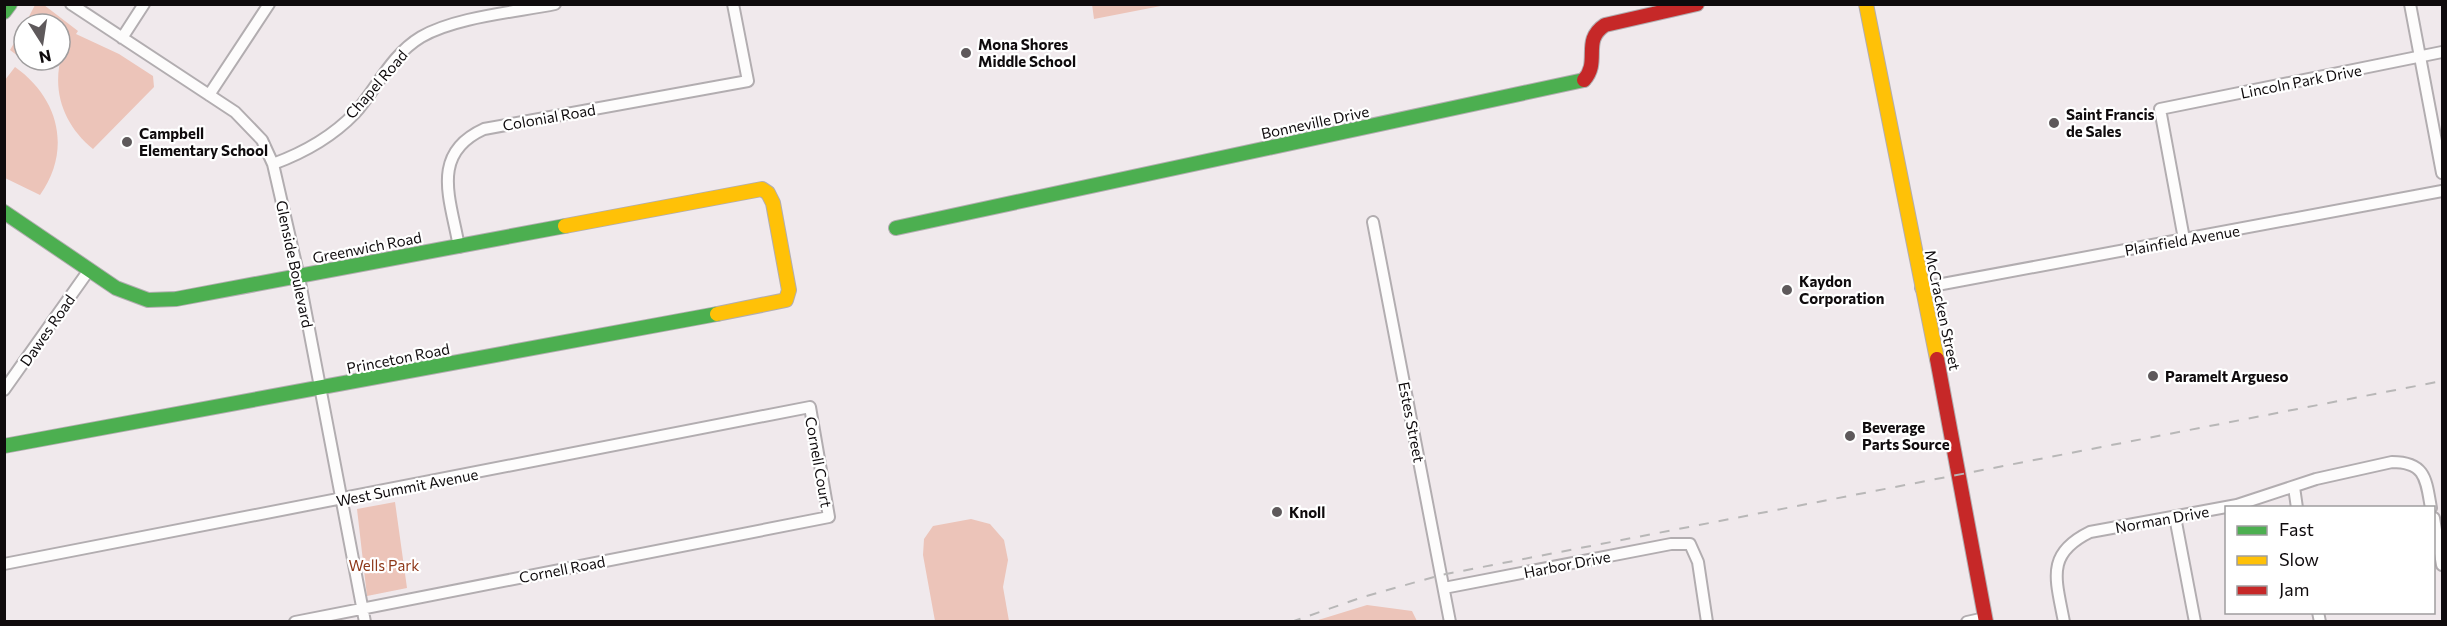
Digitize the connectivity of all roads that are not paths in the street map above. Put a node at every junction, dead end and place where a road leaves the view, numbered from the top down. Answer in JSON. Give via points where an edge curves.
{"nodes":[{"id":1,"x":10,"y":4,"type":"edge"},
{"id":2,"x":71,"y":4,"type":"edge"},
{"id":3,"x":144,"y":4,"type":"edge"},
{"id":4,"x":269,"y":4,"type":"edge"},
{"id":5,"x":555,"y":4,"type":"edge"},
{"id":6,"x":733,"y":4,"type":"edge"},
{"id":7,"x":1698,"y":4,"type":"edge"},
{"id":8,"x":1866,"y":4,"type":"edge"},
{"id":9,"x":2410,"y":4,"type":"edge"},
{"id":10,"x":4,"y":12,"type":"edge"},
{"id":11,"x":122,"y":38,"type":"junction"},
{"id":12,"x":2442,"y":52,"type":"edge"},
{"id":13,"x":2420,"y":57,"type":"junction"},
{"id":14,"x":209,"y":95,"type":"junction"},
{"id":15,"x":273,"y":164,"type":"junction"},
{"id":16,"x":2442,"y":173,"type":"edge"},
{"id":17,"x":2442,"y":191,"type":"edge"},
{"id":18,"x":5,"y":212,"type":"edge"},
{"id":19,"x":1373,"y":222,"type":"dead end"},
{"id":20,"x":896,"y":228,"type":"dead end"},
{"id":21,"x":2184,"y":239,"type":"junction"},
{"id":22,"x":459,"y":247,"type":"junction"},
{"id":23,"x":89,"y":270,"type":"junction"},
{"id":24,"x":299,"y":277,"type":"junction"},
{"id":25,"x":1921,"y":288,"type":"junction"},
{"id":26,"x":789,"y":290,"type":"joint"},
{"id":27,"x":320,"y":389,"type":"junction"},
{"id":28,"x":4,"y":390,"type":"edge"},
{"id":29,"x":810,"y":407,"type":"joint"},
{"id":30,"x":4,"y":446,"type":"edge"},
{"id":31,"x":2294,"y":487,"type":"junction"},
{"id":32,"x":342,"y":500,"type":"junction"},
{"id":33,"x":2232,"y":506,"type":"edge"},
{"id":34,"x":2297,"y":506,"type":"edge"},
{"id":35,"x":2431,"y":506,"type":"edge"},
{"id":36,"x":2225,"y":507,"type":"edge"},
{"id":37,"x":829,"y":517,"type":"joint"},
{"id":38,"x":2175,"y":517,"type":"junction"},
{"id":39,"x":2435,"y":528,"type":"edge"},
{"id":40,"x":4,"y":564,"type":"edge"},
{"id":41,"x":2442,"y":565,"type":"edge"},
{"id":42,"x":1444,"y":588,"type":"junction"},
{"id":43,"x":362,"y":608,"type":"junction"},
{"id":44,"x":1985,"y":620,"type":"edge"},
{"id":45,"x":295,"y":621,"type":"edge"},
{"id":46,"x":365,"y":621,"type":"edge"},
{"id":47,"x":1450,"y":621,"type":"edge"},
{"id":48,"x":1707,"y":621,"type":"edge"},
{"id":49,"x":1967,"y":621,"type":"edge"},
{"id":50,"x":2064,"y":621,"type":"edge"},
{"id":51,"x":2195,"y":621,"type":"edge"}],
"edges":[{"from":1,"to":10,"type":"street"},
{"from":2,"to":11,"type":"street","name":"Glenside Boulevard"},
{"from":3,"to":11,"type":"street"},
{"from":4,"to":14,"type":"street"},
{"from":5,"to":15,"type":"street","name":"Chapel Road","via":[[455,24],[420,38],[394,60],[354,113],[333,132]]},
{"from":6,"to":22,"type":"street","name":"Colonial Road","via":[[748,81],[484,129],[473,135],[455,151],[448,170]]},
{"from":7,"to":20,"type":"street","name":"Bonneville Drive","via":[[1596,29],[1592,36],[1593,68],[1583,81]]},
{"from":8,"to":25,"type":"street","name":"McCracken Street"},
{"from":9,"to":13,"type":"street"},
{"from":11,"to":14,"type":"street","name":"Glenside Boulevard"},
{"from":12,"to":13,"type":"street","name":"Lincoln Park Drive"},
{"from":13,"to":16,"type":"street"},
{"from":13,"to":21,"type":"street","name":"Lincoln Park Drive","via":[[2160,109]]},
{"from":14,"to":15,"type":"street","name":"Glenside Boulevard","via":[[252,127]]},
{"from":15,"to":24,"type":"street","name":"Glenside Boulevard"},
{"from":17,"to":21,"type":"street","name":"Plainfield Avenue"},
{"from":18,"to":23,"type":"street","name":"Greenwich Road"},
{"from":19,"to":42,"type":"street","name":"Estes Street"},
{"from":21,"to":25,"type":"street","name":"Plainfield Avenue"},
{"from":22,"to":24,"type":"street","name":"Greenwich Road"},
{"from":22,"to":26,"type":"street","name":"Greenwich Road","via":[[758,189],[771,197]]},
{"from":23,"to":24,"type":"street","name":"Greenwich Road","via":[[131,296],[160,300]]},
{"from":23,"to":28,"type":"street","name":"Dawes Road"},
{"from":24,"to":27,"type":"street","name":"Glenside Boulevard"},
{"from":25,"to":44,"type":"street","name":"McCracken Street","via":[[1960,474]]},
{"from":26,"to":27,"type":"street","name":"Princeton Road","via":[[786,300],[777,303]]},
{"from":27,"to":30,"type":"street","name":"Princeton Road"},
{"from":27,"to":32,"type":"street","name":"Glenside Boulevard"},
{"from":29,"to":32,"type":"street","name":"West Summit Avenue"},
{"from":29,"to":37,"type":"street","name":"Cornell Court"},
{"from":31,"to":33,"type":"street","name":"Norman Drive"},
{"from":31,"to":34,"type":"street"},
{"from":31,"to":35,"type":"street","name":"Norman Drive","via":[[2404,462],[2423,473]]},
{"from":32,"to":40,"type":"street","name":"West Summit Avenue"},
{"from":32,"to":43,"type":"street","name":"Glenside Boulevard"},
{"from":36,"to":38,"type":"street","name":"Norman Drive"},
{"from":37,"to":43,"type":"street","name":"Cornell Road"},
{"from":38,"to":50,"type":"street","name":"Norman Drive","via":[[2090,532],[2073,540],[2059,559],[2056,576]]},
{"from":38,"to":51,"type":"street"},
{"from":39,"to":41,"type":"street"},
{"from":42,"to":47,"type":"street","name":"Estes Street"},
{"from":42,"to":48,"type":"street","name":"Harbor Drive","via":[[1671,544],[1690,544],[1698,562]]},
{"from":43,"to":45,"type":"street","name":"Cornell Road"},
{"from":43,"to":46,"type":"street","name":"Glenside Boulevard"},
{"from":44,"to":49,"type":"street"}]}
